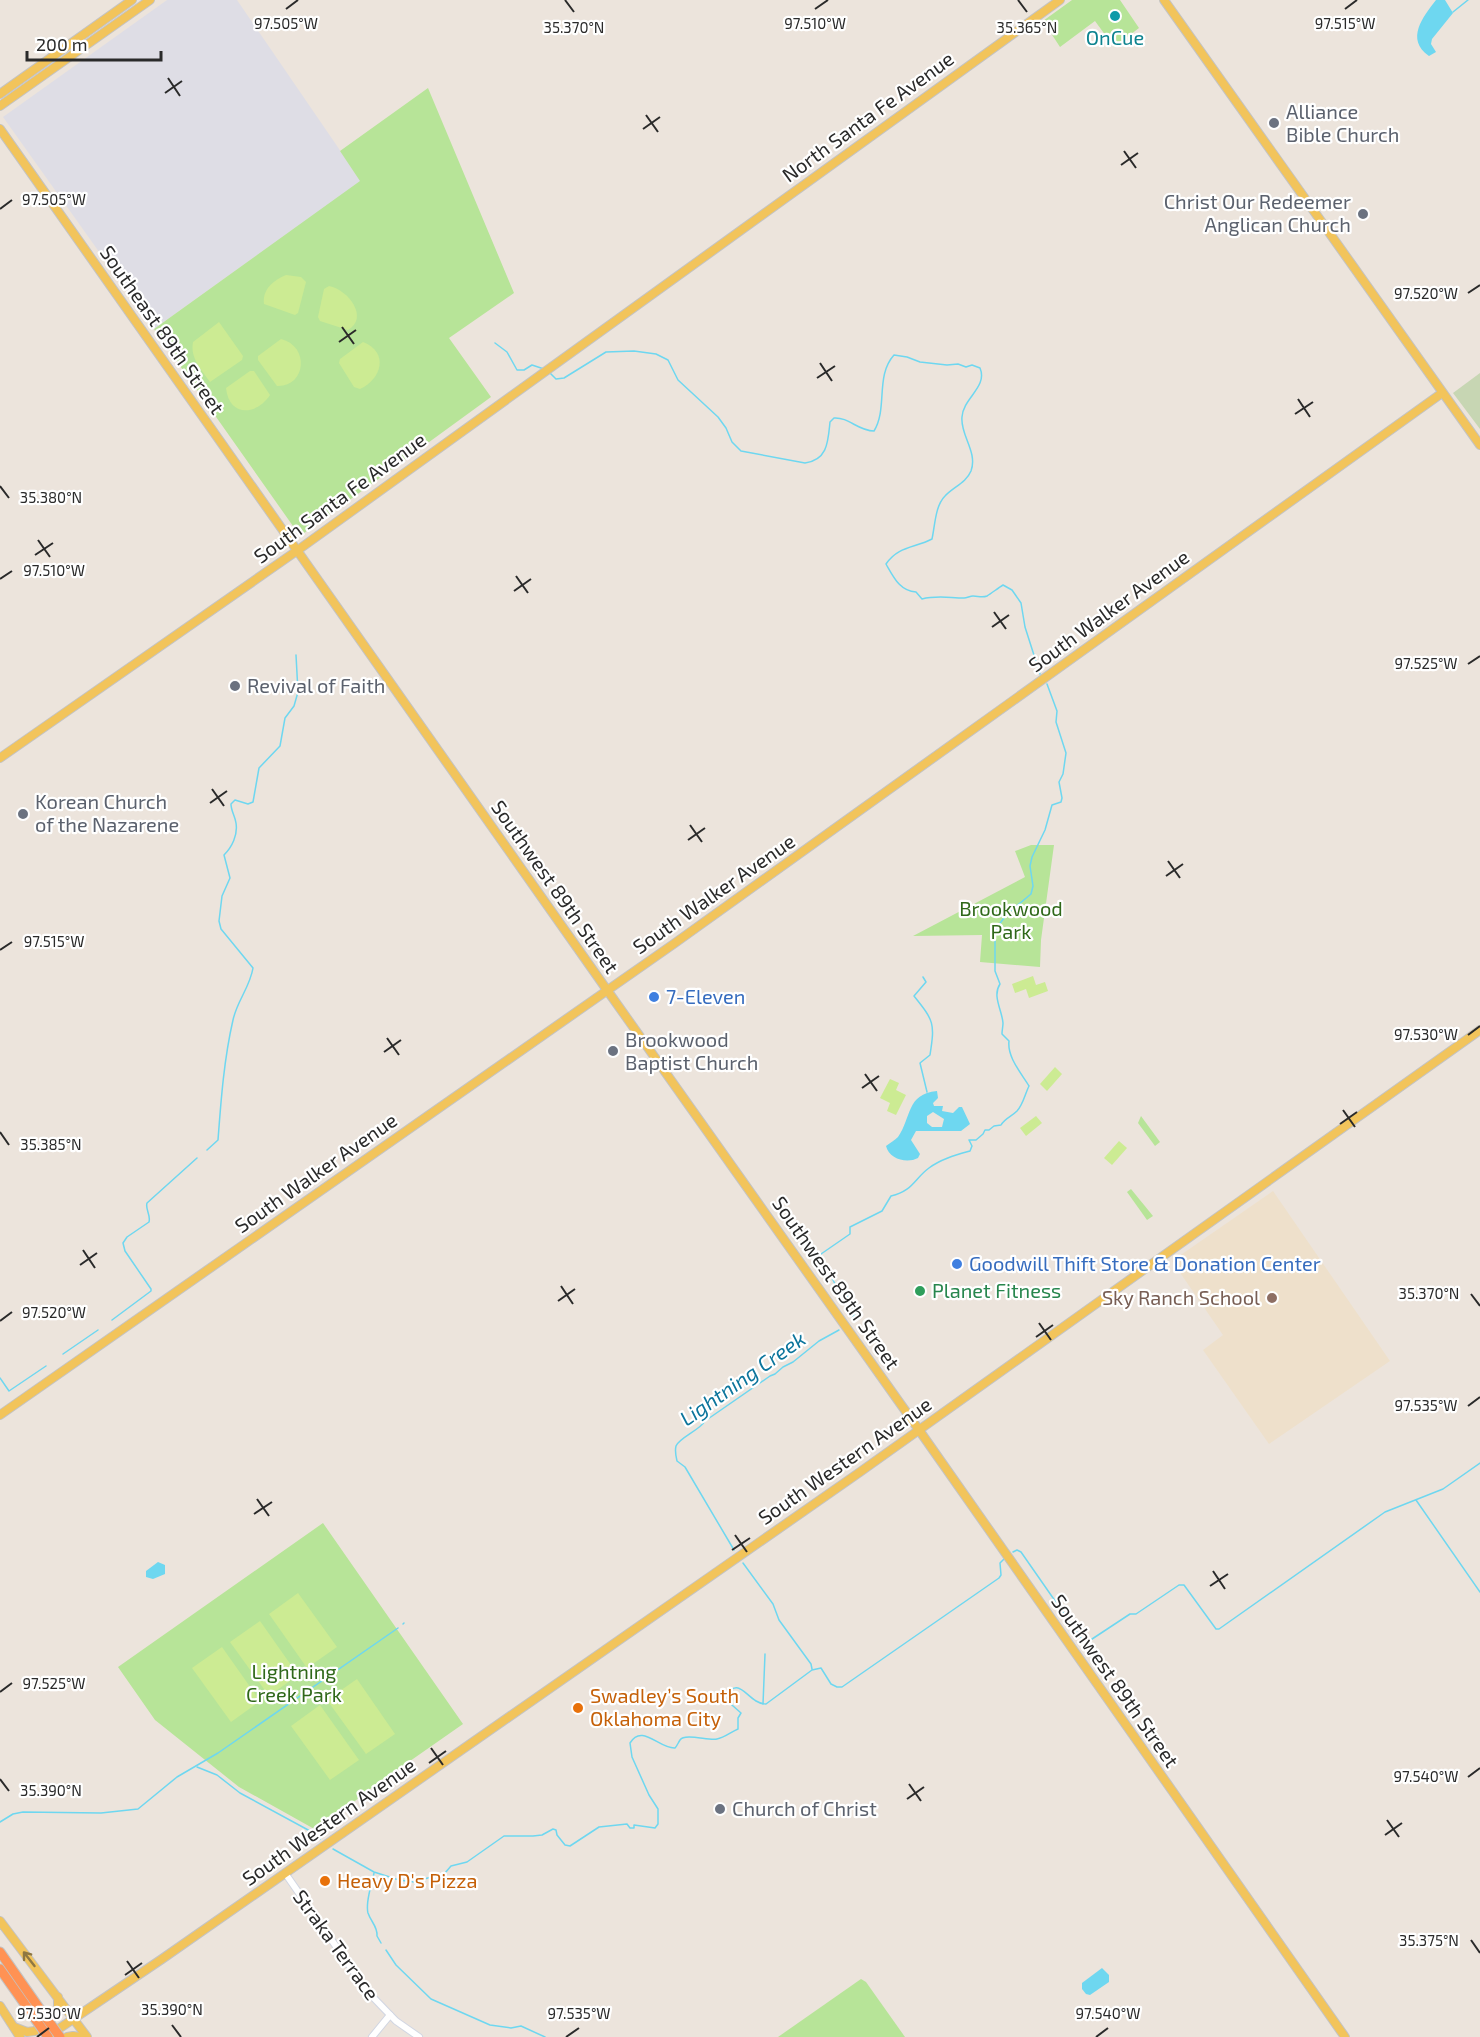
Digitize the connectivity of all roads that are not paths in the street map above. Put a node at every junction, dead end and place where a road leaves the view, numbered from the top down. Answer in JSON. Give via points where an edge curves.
{"nodes":[{"id":1,"x":132,"y":0,"type":"edge"},
{"id":2,"x":150,"y":0,"type":"edge"},
{"id":3,"x":1060,"y":0,"type":"edge"},
{"id":4,"x":1164,"y":0,"type":"edge"},
{"id":5,"x":0,"y":94,"type":"edge"},
{"id":6,"x":0,"y":106,"type":"edge"},
{"id":7,"x":0,"y":129,"type":"edge"},
{"id":8,"x":696,"y":262,"type":"joint"},
{"id":9,"x":1442,"y":393,"type":"junction"},
{"id":10,"x":1480,"y":446,"type":"edge"},
{"id":11,"x":298,"y":550,"type":"junction"},
{"id":12,"x":0,"y":758,"type":"edge"},
{"id":13,"x":607,"y":990,"type":"junction"},
{"id":14,"x":1480,"y":1030,"type":"edge"},
{"id":15,"x":0,"y":1415,"type":"edge"},
{"id":16,"x":919,"y":1430,"type":"junction"},
{"id":17,"x":285,"y":1873,"type":"junction"},
{"id":18,"x":0,"y":1921,"type":"edge"},
{"id":19,"x":0,"y":1952,"type":"edge"},
{"id":20,"x":0,"y":1969,"type":"edge"},
{"id":21,"x":58,"y":1997,"type":"junction"},
{"id":22,"x":0,"y":2006,"type":"edge"},
{"id":23,"x":390,"y":2015,"type":"junction"},
{"id":24,"x":40,"y":2017,"type":"junction"},
{"id":25,"x":74,"y":2018,"type":"junction"},
{"id":26,"x":14,"y":2027,"type":"junction"},
{"id":27,"x":20,"y":2037,"type":"edge"},
{"id":28,"x":47,"y":2037,"type":"edge"},
{"id":29,"x":60,"y":2037,"type":"edge"},
{"id":30,"x":67,"y":2037,"type":"edge"},
{"id":31,"x":80,"y":2037,"type":"edge"},
{"id":32,"x":87,"y":2037,"type":"edge"},
{"id":33,"x":372,"y":2037,"type":"edge"},
{"id":34,"x":418,"y":2037,"type":"edge"},
{"id":35,"x":1345,"y":2037,"type":"edge"}],
"edges":[{"from":1,"to":5,"type":"main road"},
{"from":2,"to":6,"type":"main road"},
{"from":3,"to":8,"type":"main road","name":"North Santa Fe Avenue"},
{"from":4,"to":9,"type":"main road"},
{"from":7,"to":11,"type":"main road","name":"Southeast 89th Street"},
{"from":8,"to":11,"type":"main road","name":"South Santa Fe Avenue"},
{"from":9,"to":10,"type":"main road"},
{"from":9,"to":13,"type":"main road","name":"South Walker Avenue"},
{"from":11,"to":12,"type":"main road","name":"South Santa Fe Avenue"},
{"from":11,"to":13,"type":"main road","name":"Southwest 89th Street"},
{"from":13,"to":15,"type":"main road","name":"South Walker Avenue"},
{"from":13,"to":16,"type":"main road","name":"Southwest 89th Street"},
{"from":14,"to":16,"type":"main road","name":"South Western Avenue"},
{"from":16,"to":17,"type":"main road","name":"South Western Avenue"},
{"from":16,"to":35,"type":"main road","name":"Southwest 89th Street"},
{"from":17,"to":23,"type":"street","name":"Straka Terrace","via":[[363,1985]]},
{"from":17,"to":25,"type":"main road","name":"South Western Avenue"},
{"from":21,"to":18,"type":"main road","one_way":true},
{"from":19,"to":24,"type":"highway"},
{"from":20,"to":24,"type":"highway"},
{"from":21,"to":25,"type":"main road"},
{"from":21,"to":26,"type":"main road","via":[[57,2013],[35,2031]]},
{"from":22,"to":26,"type":"main road"},
{"from":23,"to":33,"type":"street"},
{"from":23,"to":34,"type":"street","name":"Straka Terrace"},
{"from":24,"to":28,"type":"highway","bridge":true},
{"from":24,"to":29,"type":"highway","bridge":true},
{"from":25,"to":28,"type":"main road","name":"South Western Avenue"},
{"from":25,"to":32,"type":"main road"},
{"from":26,"to":27,"type":"main road"},
{"from":30,"to":31,"type":"main road"}]}
